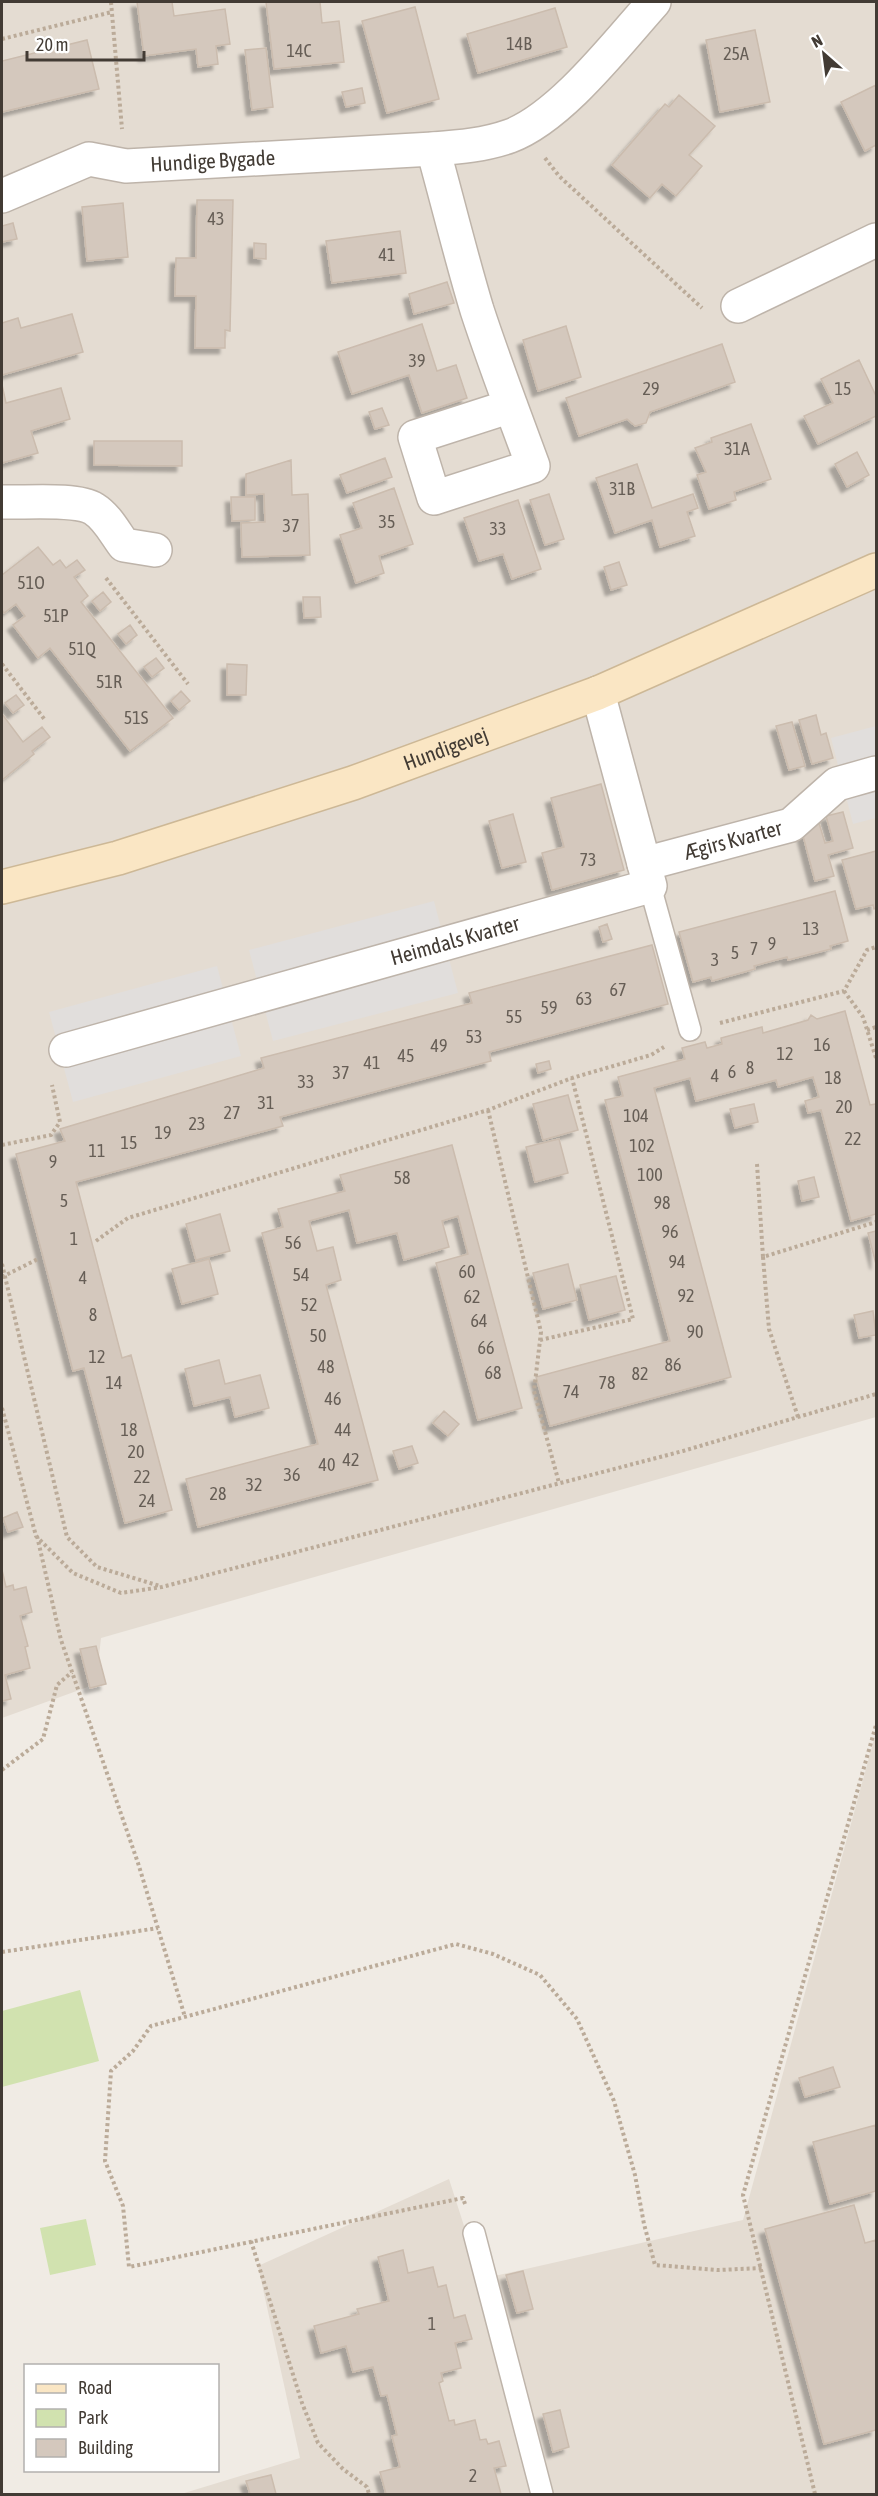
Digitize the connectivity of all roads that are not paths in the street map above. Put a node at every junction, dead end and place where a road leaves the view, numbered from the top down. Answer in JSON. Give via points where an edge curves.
{"nodes":[{"id":1,"x":654,"y":2,"type":"edge"},
{"id":2,"x":433,"y":149,"type":"junction"},
{"id":3,"x":2,"y":196,"type":"edge"},
{"id":4,"x":876,"y":240,"type":"edge"},
{"id":5,"x":738,"y":306,"type":"road end"},
{"id":6,"x":512,"y":406,"type":"dead end"},
{"id":7,"x":2,"y":502,"type":"edge"},
{"id":8,"x":155,"y":550,"type":"dead end"},
{"id":9,"x":876,"y":570,"type":"edge"},
{"id":10,"x":598,"y":693,"type":"junction"},
{"id":11,"x":876,"y":773,"type":"edge"},
{"id":12,"x":647,"y":875,"type":"junction"},
{"id":13,"x":2,"y":887,"type":"edge"},
{"id":14,"x":690,"y":1030,"type":"road end"},
{"id":15,"x":66,"y":1050,"type":"road end"},
{"id":16,"x":474,"y":2233,"type":"road end"},
{"id":17,"x":542,"y":2494,"type":"edge"}],
"edges":[{"from":1,"to":2,"type":"street","name":"Hundige Bygade","via":[[581,84],[538,120],[511,136],[479,145]]},
{"from":2,"to":3,"type":"street","name":"Hundige Bygade","via":[[126,166],[89,159]]},
{"from":2,"to":6,"type":"street","via":[[477,310]]},
{"from":4,"to":5,"type":"street"},
{"from":7,"to":8,"type":"street","via":[[81,503],[105,518],[124,545]]},
{"from":9,"to":10,"type":"street","name":"Hundigevej"},
{"from":10,"to":12,"type":"street"},
{"from":10,"to":13,"type":"street","name":"Hundigevej","via":[[353,783],[118,858]]},
{"from":11,"to":12,"type":"street","name":"Ægirs Kvarter","via":[[837,784],[791,825]]},
{"from":12,"to":14,"type":"lane"},
{"from":12,"to":15,"type":"street","name":"Heimdals Kvarter"},
{"from":16,"to":17,"type":"lane"}]}
